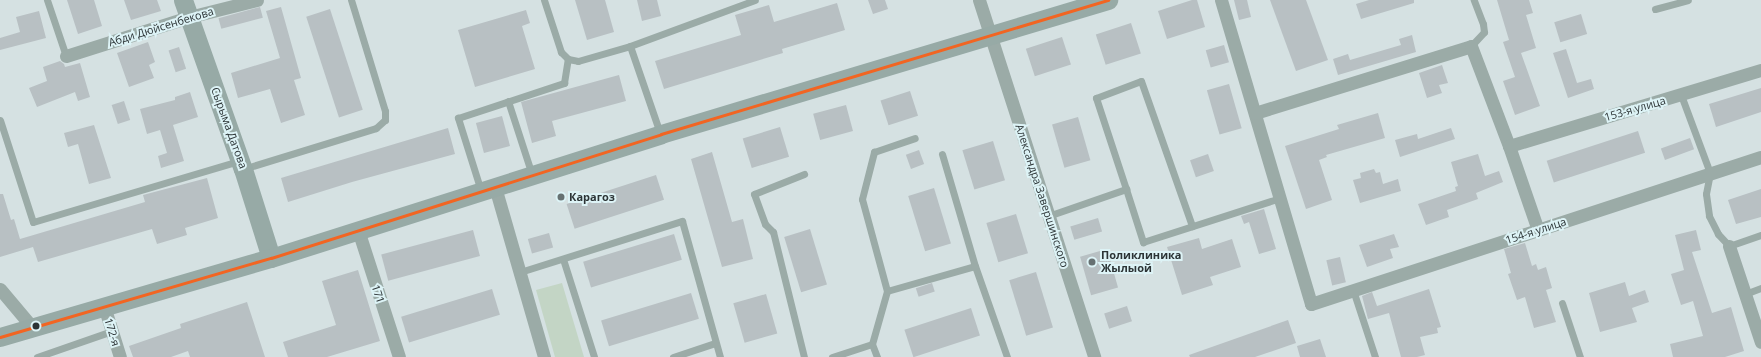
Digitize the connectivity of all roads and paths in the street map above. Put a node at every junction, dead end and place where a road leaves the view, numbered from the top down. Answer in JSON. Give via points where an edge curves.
{"nodes":[{"id":1,"x":47,"y":0,"type":"edge"},
{"id":2,"x":258,"y":0,"type":"edge"},
{"id":3,"x":351,"y":0,"type":"edge"},
{"id":4,"x":544,"y":0,"type":"edge"},
{"id":5,"x":756,"y":0,"type":"edge"},
{"id":6,"x":979,"y":0,"type":"edge"},
{"id":7,"x":1108,"y":0,"type":"edge"},
{"id":8,"x":1221,"y":0,"type":"edge"},
{"id":9,"x":1474,"y":0,"type":"edge"},
{"id":10,"x":1688,"y":0,"type":"edge"},
{"id":11,"x":186,"y":9,"type":"edge"},
{"id":12,"x":1656,"y":9,"type":"dead end"},
{"id":13,"x":989,"y":36,"type":"junction"},
{"id":14,"x":630,"y":46,"type":"junction"},
{"id":15,"x":1471,"y":46,"type":"junction"},
{"id":16,"x":66,"y":56,"type":"joint"},
{"id":17,"x":568,"y":60,"type":"junction"},
{"id":18,"x":1761,"y":70,"type":"edge"},
{"id":19,"x":1681,"y":95,"type":"junction"},
{"id":20,"x":508,"y":101,"type":"junction"},
{"id":21,"x":1255,"y":113,"type":"junction"},
{"id":22,"x":0,"y":120,"type":"edge"},
{"id":23,"x":661,"y":134,"type":"junction"},
{"id":24,"x":915,"y":138,"type":"dead end"},
{"id":25,"x":1509,"y":146,"type":"junction"},
{"id":26,"x":942,"y":154,"type":"dead end"},
{"id":27,"x":1761,"y":157,"type":"edge"},
{"id":28,"x":242,"y":164,"type":"junction"},
{"id":29,"x":804,"y":174,"type":"dead end"},
{"id":30,"x":1710,"y":174,"type":"junction"},
{"id":31,"x":532,"y":175,"type":"junction"},
{"id":32,"x":488,"y":189,"type":"junction"},
{"id":33,"x":1126,"y":189,"type":"junction"},
{"id":34,"x":1280,"y":198,"type":"junction"},
{"id":35,"x":1048,"y":216,"type":"junction"},
{"id":36,"x":1192,"y":226,"type":"junction"},
{"id":37,"x":358,"y":230,"type":"junction"},
{"id":38,"x":1538,"y":230,"type":"junction"},
{"id":39,"x":1761,"y":235,"type":"edge"},
{"id":40,"x":1729,"y":246,"type":"junction"},
{"id":41,"x":271,"y":258,"type":"junction"},
{"id":42,"x":563,"y":259,"type":"junction"},
{"id":43,"x":975,"y":266,"type":"junction"},
{"id":44,"x":520,"y":272,"type":"junction"},
{"id":45,"x":1761,"y":288,"type":"edge"},
{"id":46,"x":0,"y":289,"type":"edge"},
{"id":47,"x":1353,"y":290,"type":"junction"},
{"id":48,"x":887,"y":291,"type":"junction"},
{"id":49,"x":1745,"y":294,"type":"junction"},
{"id":50,"x":1562,"y":303,"type":"dead end"},
{"id":51,"x":104,"y":306,"type":"junction"},
{"id":52,"x":32,"y":327,"type":"junction"},
{"id":53,"x":112,"y":331,"type":"junction"},
{"id":54,"x":0,"y":337,"type":"edge"},
{"id":55,"x":1761,"y":342,"type":"edge"},
{"id":56,"x":715,"y":343,"type":"junction"},
{"id":57,"x":872,"y":344,"type":"junction"},
{"id":58,"x":36,"y":357,"type":"edge"},
{"id":59,"x":120,"y":357,"type":"edge"},
{"id":60,"x":399,"y":357,"type":"edge"},
{"id":61,"x":544,"y":357,"type":"edge"},
{"id":62,"x":594,"y":357,"type":"edge"},
{"id":63,"x":673,"y":357,"type":"edge"},
{"id":64,"x":720,"y":357,"type":"edge"},
{"id":65,"x":804,"y":357,"type":"edge"},
{"id":66,"x":832,"y":357,"type":"edge"},
{"id":67,"x":877,"y":357,"type":"edge"},
{"id":68,"x":1007,"y":357,"type":"edge"},
{"id":69,"x":1094,"y":357,"type":"edge"},
{"id":70,"x":1375,"y":357,"type":"edge"},
{"id":71,"x":1580,"y":357,"type":"edge"}],
"edges":[{"from":1,"to":16,"type":"lane"},
{"from":2,"to":11,"type":"street","name":"Абди Дюйсенбекова"},
{"from":3,"to":28,"type":"lane","via":[[385,111],[385,120],[376,128]]},
{"from":4,"to":17,"type":"lane","via":[[561,52]]},
{"from":5,"to":14,"type":"lane"},
{"from":6,"to":13,"type":"street","name":"Александра Завершинского"},
{"from":7,"to":13,"type":"street"},
{"from":8,"to":21,"type":"street"},
{"from":9,"to":15,"type":"lane","via":[[1484,32]]},
{"from":10,"to":12,"type":"lane"},
{"from":11,"to":16,"type":"street","name":"Абди Дюйсенбекова"},
{"from":11,"to":28,"type":"street","name":"Сырыма Датова"},
{"from":13,"to":23,"type":"street"},
{"from":13,"to":35,"type":"street","name":"Александра Завершинского"},
{"from":14,"to":17,"type":"lane","via":[[578,61]]},
{"from":14,"to":23,"type":"lane"},
{"from":15,"to":21,"type":"street"},
{"from":15,"to":25,"type":"street"},
{"from":17,"to":20,"type":"lane","via":[[564,83]]},
{"from":18,"to":19,"type":"street","name":"153-я улица"},
{"from":19,"to":25,"type":"street","name":"153-я улица"},
{"from":19,"to":30,"type":"lane"},
{"from":20,"to":31,"type":"lane"},
{"from":20,"to":32,"type":"lane","via":[[458,118]]},
{"from":21,"to":34,"type":"street"},
{"from":22,"to":28,"type":"lane","via":[[33,222]]},
{"from":23,"to":31,"type":"street"},
{"from":24,"to":48,"type":"lane","via":[[874,152],[862,199]]},
{"from":25,"to":38,"type":"street"},
{"from":26,"to":43,"type":"lane"},
{"from":27,"to":30,"type":"street","name":"154-я улица"},
{"from":28,"to":41,"type":"street","name":"Сырыма Датова"},
{"from":29,"to":65,"type":"lane","via":[[754,194],[765,224],[773,232]]},
{"from":30,"to":38,"type":"street","name":"154-я улица"},
{"from":30,"to":40,"type":"lane","via":[[1706,194],[1709,216],[1718,234]]},
{"from":31,"to":32,"type":"street"},
{"from":32,"to":37,"type":"street"},
{"from":32,"to":44,"type":"street"},
{"from":33,"to":35,"type":"lane"},
{"from":33,"to":36,"type":"lane","via":[[1143,242]]},
{"from":33,"to":36,"type":"lane","via":[[1096,98],[1141,81]]},
{"from":34,"to":36,"type":"lane"},
{"from":34,"to":47,"type":"street","name":"154-я улица","via":[[1311,304]]},
{"from":35,"to":69,"type":"street","name":"Александра Завершинского"},
{"from":37,"to":41,"type":"street"},
{"from":37,"to":60,"type":"street","name":"171"},
{"from":38,"to":47,"type":"street","name":"154-я улица"},
{"from":39,"to":40,"type":"lane"},
{"from":40,"to":49,"type":"street"},
{"from":41,"to":51,"type":"street"},
{"from":42,"to":44,"type":"lane"},
{"from":42,"to":56,"type":"lane","via":[[682,221]]},
{"from":42,"to":62,"type":"lane"},
{"from":43,"to":48,"type":"lane"},
{"from":43,"to":68,"type":"lane"},
{"from":44,"to":61,"type":"street"},
{"from":45,"to":49,"type":"lane"},
{"from":46,"to":52,"type":"street"},
{"from":47,"to":70,"type":"lane"},
{"from":48,"to":57,"type":"lane"},
{"from":49,"to":55,"type":"street"},
{"from":50,"to":71,"type":"lane"},
{"from":51,"to":52,"type":"street"},
{"from":51,"to":53,"type":"street","name":"172-я"},
{"from":52,"to":54,"type":"street"},
{"from":53,"to":58,"type":"lane"},
{"from":53,"to":59,"type":"street","name":"172-я"},
{"from":56,"to":63,"type":"lane"},
{"from":56,"to":64,"type":"lane"},
{"from":57,"to":66,"type":"lane"},
{"from":57,"to":67,"type":"lane"}]}
